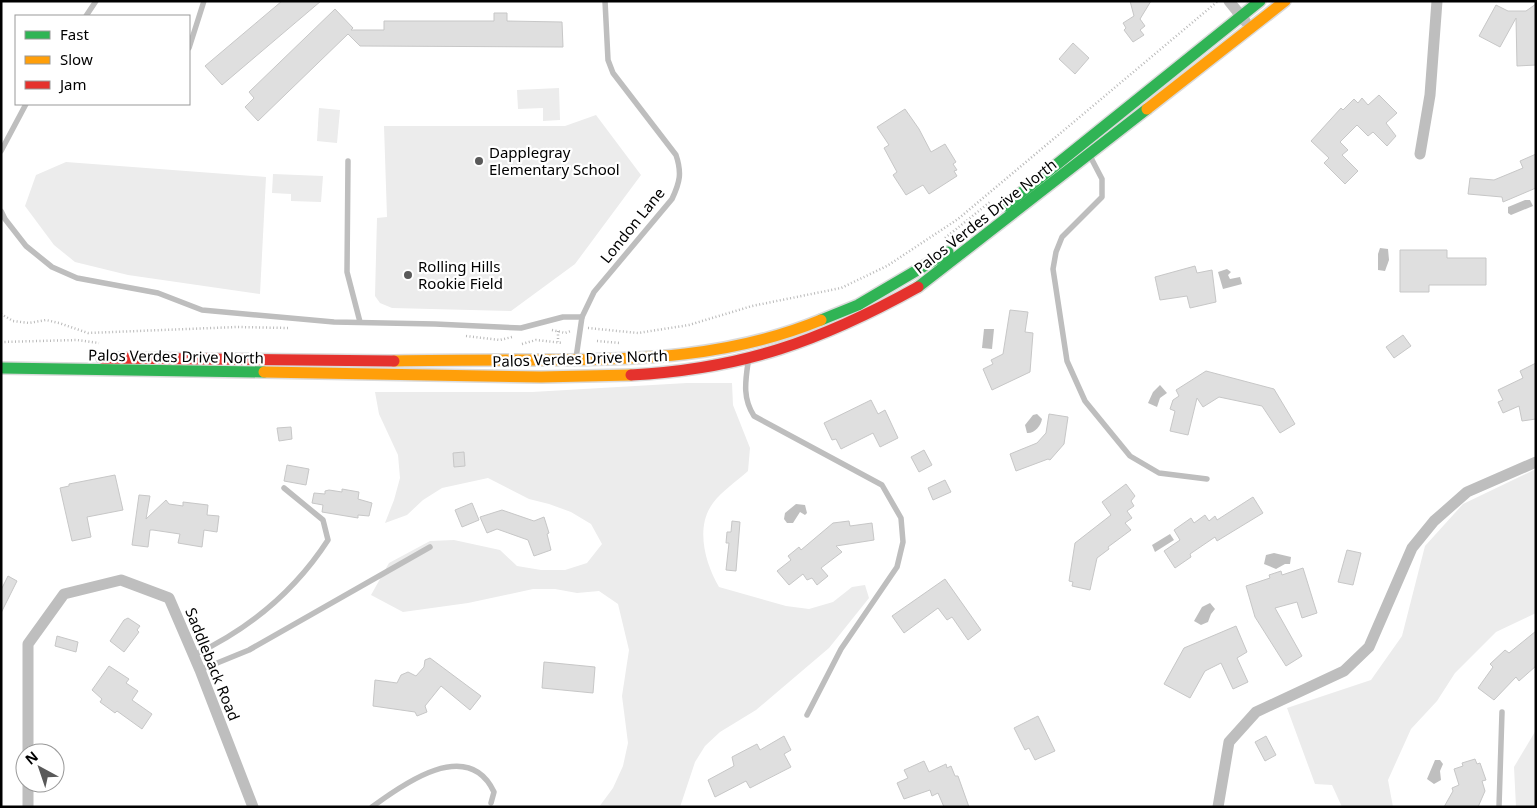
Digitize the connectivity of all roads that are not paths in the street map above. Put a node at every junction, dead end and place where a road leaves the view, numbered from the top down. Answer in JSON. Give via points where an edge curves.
{"nodes":[{"id":1,"x":96,"y":1,"type":"edge"},
{"id":2,"x":204,"y":1,"type":"edge"},
{"id":3,"x":606,"y":1,"type":"edge"},
{"id":4,"x":1229,"y":1,"type":"edge"},
{"id":5,"x":1260,"y":1,"type":"edge"},
{"id":6,"x":1285,"y":1,"type":"edge"},
{"id":7,"x":1437,"y":1,"type":"edge"},
{"id":8,"x":87,"y":15,"type":"edge"},
{"id":9,"x":1241,"y":16,"type":"junction"},
{"id":10,"x":1251,"y":28,"type":"junction"},
{"id":11,"x":190,"y":45,"type":"edge"},
{"id":12,"x":25,"y":105,"type":"edge"},
{"id":13,"x":1081,"y":145,"type":"junction"},
{"id":14,"x":1,"y":151,"type":"edge"},
{"id":15,"x":1420,"y":154,"type":"dead end"},
{"id":16,"x":1089,"y":155,"type":"junction"},
{"id":17,"x":348,"y":161,"type":"dead end"},
{"id":18,"x":1,"y":210,"type":"edge"},
{"id":19,"x":582,"y":317,"type":"junction"},
{"id":20,"x":360,"y":322,"type":"junction"},
{"id":21,"x":748,"y":344,"type":"junction"},
{"id":22,"x":1,"y":358,"type":"edge"},
{"id":23,"x":749,"y":359,"type":"junction"},
{"id":24,"x":575,"y":360,"type":"junction"},
{"id":25,"x":1,"y":368,"type":"edge"},
{"id":26,"x":458,"y":375,"type":"junction"},
{"id":27,"x":625,"y":375,"type":"junction"},
{"id":28,"x":1536,"y":462,"type":"edge"},
{"id":29,"x":1207,"y":479,"type":"dead end"},
{"id":30,"x":284,"y":488,"type":"dead end"},
{"id":31,"x":430,"y":547,"type":"dead end"},
{"id":32,"x":194,"y":655,"type":"junction"},
{"id":33,"x":200,"y":670,"type":"junction"},
{"id":34,"x":1502,"y":712,"type":"dead end"},
{"id":35,"x":807,"y":715,"type":"dead end"},
{"id":36,"x":28,"y":743,"type":"edge"},
{"id":37,"x":28,"y":793,"type":"edge"},
{"id":38,"x":491,"y":803,"type":"dead end"},
{"id":39,"x":28,"y":807,"type":"edge"},
{"id":40,"x":253,"y":807,"type":"edge"},
{"id":41,"x":372,"y":807,"type":"edge"},
{"id":42,"x":1218,"y":807,"type":"edge"},
{"id":43,"x":1499,"y":807,"type":"edge"}],
"edges":[{"from":1,"to":8,"type":"lane"},
{"from":2,"to":11,"type":"lane"},
{"from":3,"to":19,"type":"lane","name":"London Lane","via":[[608,60],[613,72],[676,155],[681,170],[680,182],[672,198],[594,292]]},
{"from":4,"to":9,"type":"street"},
{"from":5,"to":9,"type":"main road","name":"Palos Verdes Drive North"},
{"from":6,"to":10,"type":"main road","name":"Palos Verdes Drive North"},
{"from":7,"to":15,"type":"street","via":[[1430,95]]},
{"from":9,"to":10,"type":"street"},
{"from":9,"to":13,"type":"main road","name":"Palos Verdes Drive North"},
{"from":10,"to":16,"type":"main road","name":"Palos Verdes Drive North"},
{"from":12,"to":14,"type":"lane"},
{"from":13,"to":16,"type":"lane"},
{"from":13,"to":21,"type":"main road","name":"Palos Verdes Drive North","via":[[941,258],[858,305],[800,329]]},
{"from":16,"to":23,"type":"main road","name":"Palos Verdes Drive North","via":[[923,284],[853,321]]},
{"from":16,"to":29,"type":"lane","via":[[1102,179],[1102,198],[1062,237],[1053,269],[1067,361],[1085,402],[1130,456],[1159,473]]},
{"from":17,"to":20,"type":"lane","via":[[347,272]]},
{"from":18,"to":20,"type":"lane","via":[[26,246],[52,267],[77,278],[158,293],[202,310],[324,322]]},
{"from":19,"to":20,"type":"lane","via":[[563,317],[521,328]]},
{"from":19,"to":24,"type":"lane","name":"London Lane"},
{"from":21,"to":23,"type":"lane"},
{"from":21,"to":24,"type":"main road","name":"Palos Verdes Drive North","via":[[682,356]]},
{"from":22,"to":24,"type":"main road","name":"Palos Verdes Drive North"},
{"from":23,"to":27,"type":"main road","name":"Palos Verdes Drive North","via":[[723,365]]},
{"from":23,"to":35,"type":"lane","via":[[746,403],[754,416],[882,485],[902,518],[903,542],[897,567],[841,649]]},
{"from":24,"to":26,"type":"main road","via":[[556,368],[481,367]]},
{"from":24,"to":27,"type":"main road"},
{"from":25,"to":26,"type":"main road","name":"Palos Verdes Drive North"},
{"from":26,"to":27,"type":"main road","name":"Palos Verdes Drive North"},
{"from":28,"to":42,"type":"street","via":[[1467,492],[1434,521],[1412,548],[1370,647],[1344,671],[1256,712],[1229,742]]},
{"from":30,"to":32,"type":"lane","via":[[323,520],[328,540],[310,568],[266,611],[225,640]]},
{"from":31,"to":33,"type":"lane","via":[[249,650]]},
{"from":32,"to":33,"type":"street","name":"Saddleback Road"},
{"from":32,"to":36,"type":"street","name":"Saddleback Road","via":[[169,598],[121,580],[64,594],[28,644]]},
{"from":33,"to":40,"type":"street","name":"Saddleback Road"},
{"from":34,"to":43,"type":"lane"},
{"from":37,"to":39,"type":"street"},
{"from":38,"to":41,"type":"lane","via":[[494,792],[483,776],[466,768],[446,767],[422,774]]}]}
